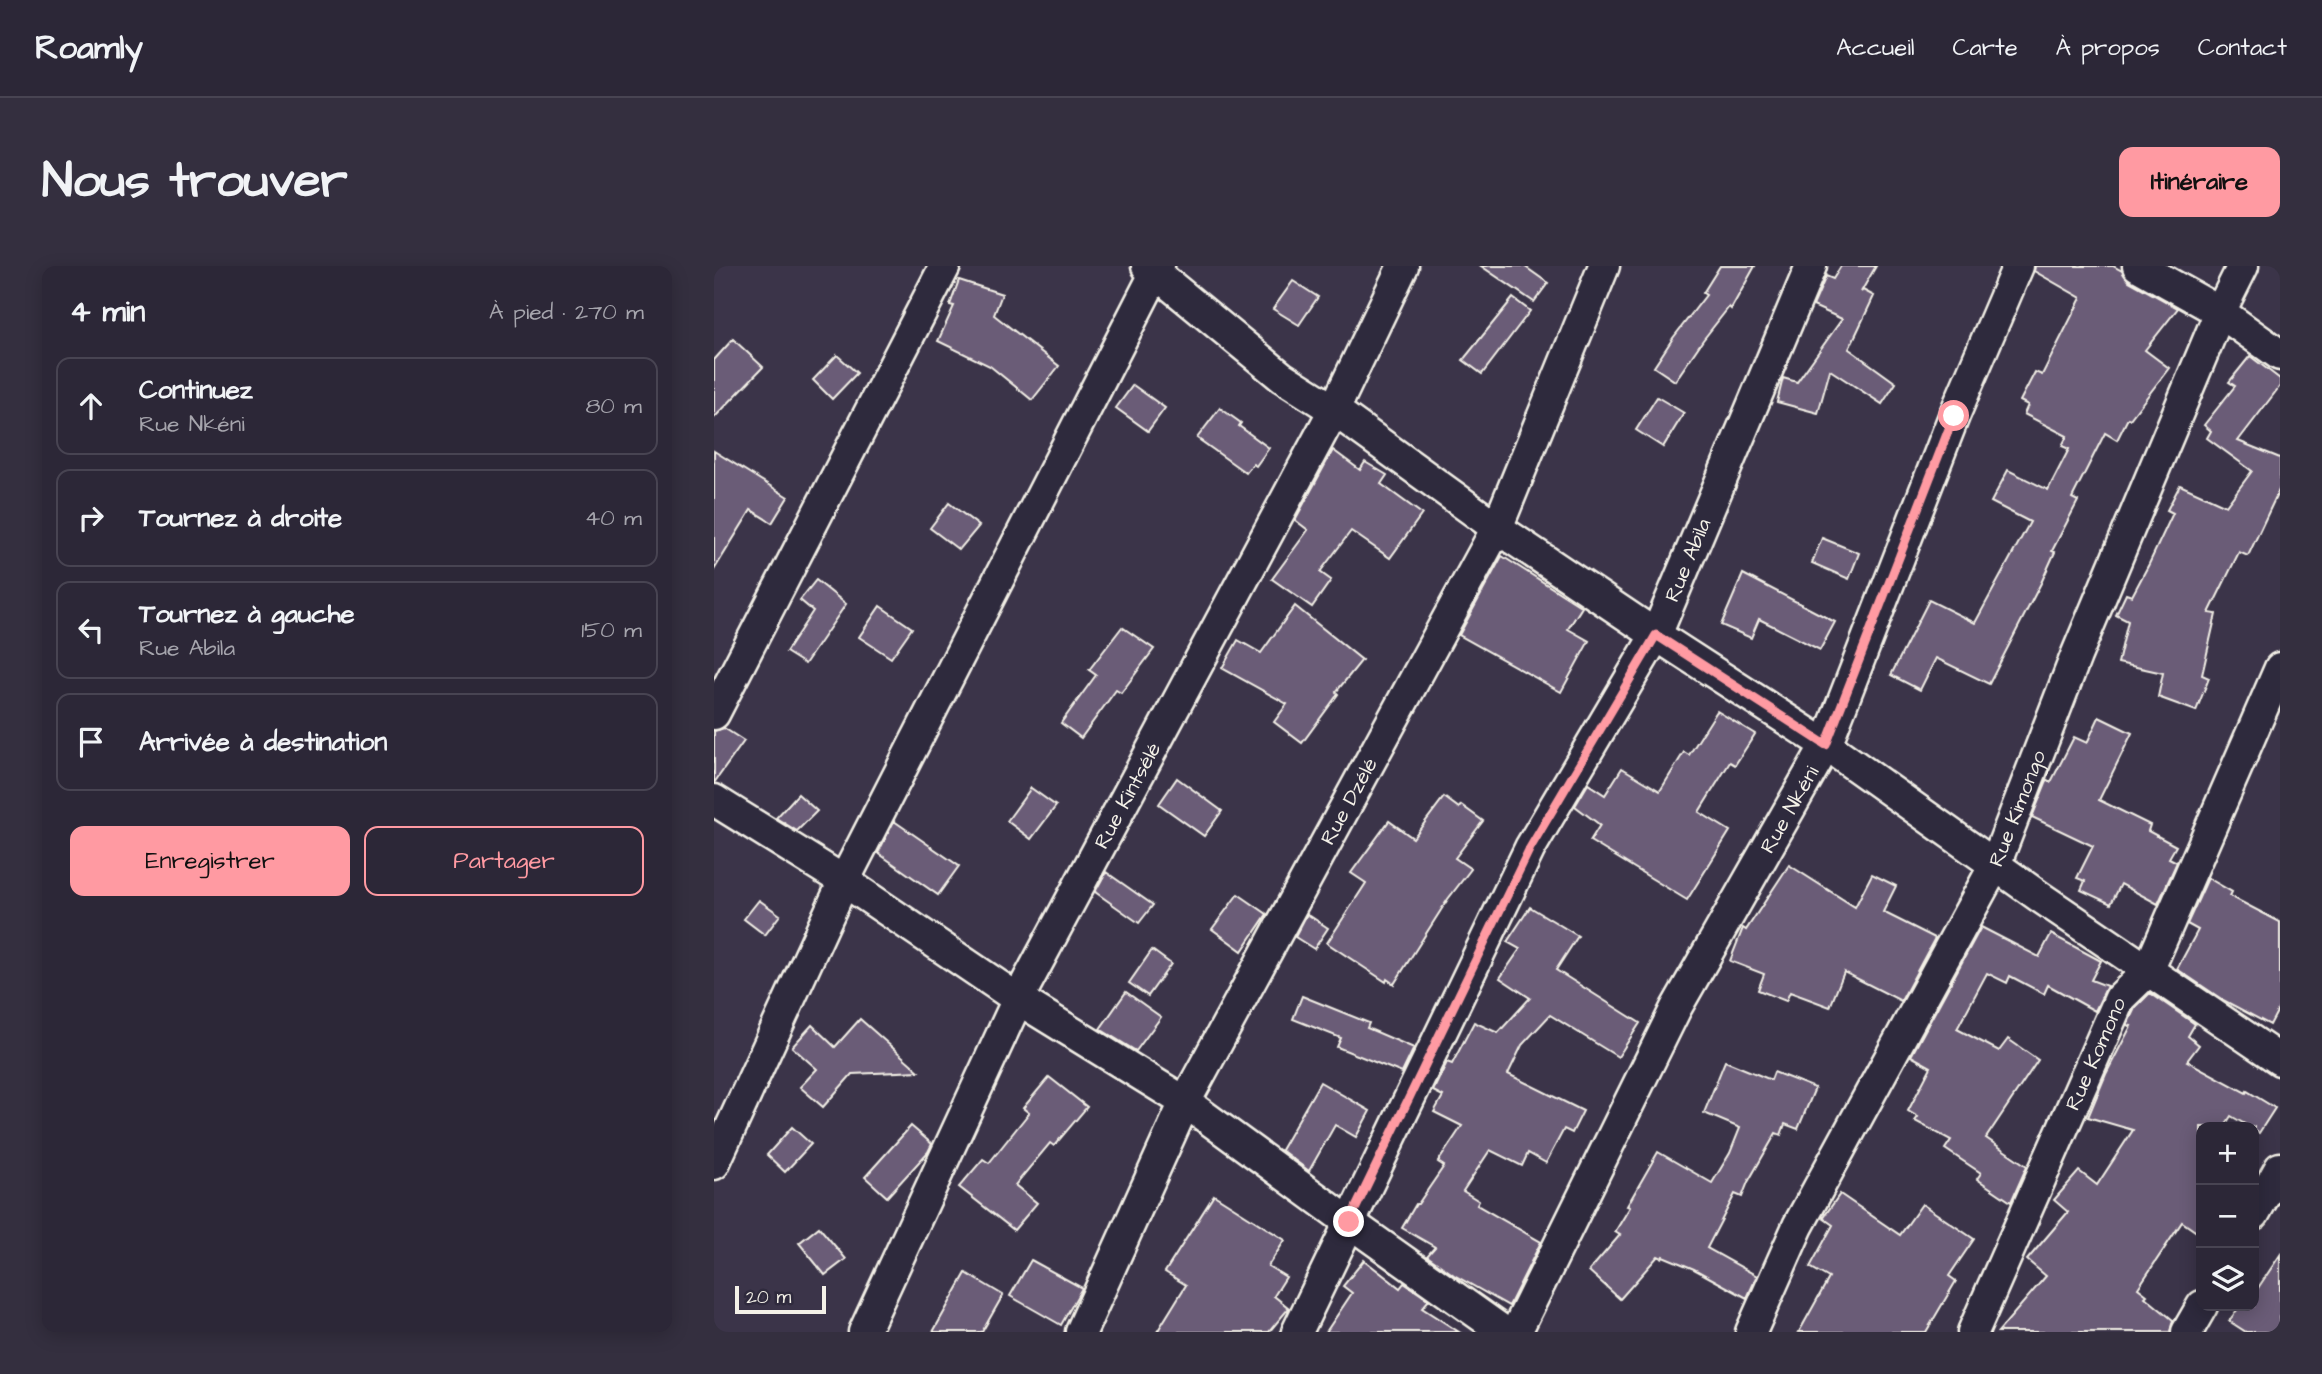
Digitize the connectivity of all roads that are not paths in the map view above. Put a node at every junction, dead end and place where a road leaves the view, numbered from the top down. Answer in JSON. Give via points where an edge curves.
{"nodes":[{"id":1,"x":945,"y":266,"type":"edge"},
{"id":2,"x":1403,"y":266,"type":"edge"},
{"id":3,"x":1604,"y":266,"type":"edge"},
{"id":4,"x":1811,"y":266,"type":"edge"},
{"id":5,"x":2018,"y":266,"type":"edge"},
{"id":6,"x":2138,"y":266,"type":"edge"},
{"id":7,"x":2243,"y":266,"type":"edge"},
{"id":8,"x":1154,"y":268,"type":"edge"},
{"id":9,"x":2220,"y":312,"type":"junction"},
{"id":10,"x":2280,"y":355,"type":"edge"},
{"id":11,"x":1334,"y":410,"type":"junction"},
{"id":12,"x":1497,"y":527,"type":"junction"},
{"id":13,"x":1656,"y":635,"type":"junction"},
{"id":14,"x":2280,"y":668,"type":"edge"},
{"id":15,"x":714,"y":714,"type":"edge"},
{"id":16,"x":1826,"y":745,"type":"junction"},
{"id":17,"x":714,"y":800,"type":"edge"},
{"id":18,"x":1995,"y":865,"type":"junction"},
{"id":19,"x":844,"y":881,"type":"junction"},
{"id":20,"x":2148,"y":971,"type":"junction"},
{"id":21,"x":1018,"y":999,"type":"junction"},
{"id":22,"x":2280,"y":1060,"type":"edge"},
{"id":23,"x":1185,"y":1102,"type":"junction"},
{"id":24,"x":714,"y":1164,"type":"edge"},
{"id":25,"x":2280,"y":1168,"type":"edge"},
{"id":26,"x":2259,"y":1205,"type":"edge"},
{"id":27,"x":1349,"y":1222,"type":"junction"},
{"id":28,"x":2199,"y":1311,"type":"edge"},
{"id":29,"x":864,"y":1332,"type":"edge"},
{"id":30,"x":1081,"y":1332,"type":"edge"},
{"id":31,"x":1297,"y":1332,"type":"edge"},
{"id":32,"x":1504,"y":1332,"type":"edge"},
{"id":33,"x":1516,"y":1332,"type":"edge"},
{"id":34,"x":1751,"y":1332,"type":"edge"},
{"id":35,"x":1973,"y":1332,"type":"edge"},
{"id":36,"x":2187,"y":1332,"type":"edge"}],
"edges":[{"from":1,"to":15,"type":"street"},
{"from":2,"to":11,"type":"street","name":"Rue Kintsélé"},
{"from":3,"to":12,"type":"street","name":"Rue Dzélé"},
{"from":4,"to":13,"type":"street","name":"Rue Abila"},
{"from":5,"to":16,"type":"street","name":"Rue Nkéni","via":[[1954,416]]},
{"from":6,"to":9,"type":"street"},
{"from":7,"to":9,"type":"street","name":"Rue Kimongo"},
{"from":8,"to":11,"type":"street","via":[[1282,377]]},
{"from":8,"to":19,"type":"street"},
{"from":9,"to":10,"type":"street"},
{"from":9,"to":18,"type":"street","name":"Rue Kimongo","via":[[2076,656]]},
{"from":11,"to":12,"type":"street"},
{"from":11,"to":21,"type":"street","name":"Rue Kintsélé"},
{"from":12,"to":13,"type":"street"},
{"from":12,"to":23,"type":"street","name":"Rue Dzélé"},
{"from":13,"to":16,"type":"street"},
{"from":13,"to":27,"type":"street","name":"Rue Abila","via":[[1530,848]]},
{"from":14,"to":20,"type":"street","name":"Rue Komono"},
{"from":16,"to":18,"type":"street"},
{"from":16,"to":33,"type":"street","name":"Rue Nkéni","via":[[1676,1008]]},
{"from":17,"to":19,"type":"street"},
{"from":18,"to":20,"type":"street"},
{"from":18,"to":34,"type":"street","name":"Rue Kimongo","via":[[1798,1226]]},
{"from":19,"to":21,"type":"street"},
{"from":19,"to":24,"type":"street"},
{"from":20,"to":22,"type":"street"},
{"from":20,"to":35,"type":"street","name":"Rue Komono","via":[[2120,998]]},
{"from":21,"to":23,"type":"street"},
{"from":21,"to":29,"type":"street","name":"Rue Kintsélé"},
{"from":23,"to":27,"type":"street"},
{"from":23,"to":30,"type":"street","name":"Rue Dzélé"},
{"from":25,"to":26,"type":"street"},
{"from":27,"to":31,"type":"street","name":"Rue Abila"},
{"from":27,"to":32,"type":"street"},
{"from":28,"to":36,"type":"street"}]}
